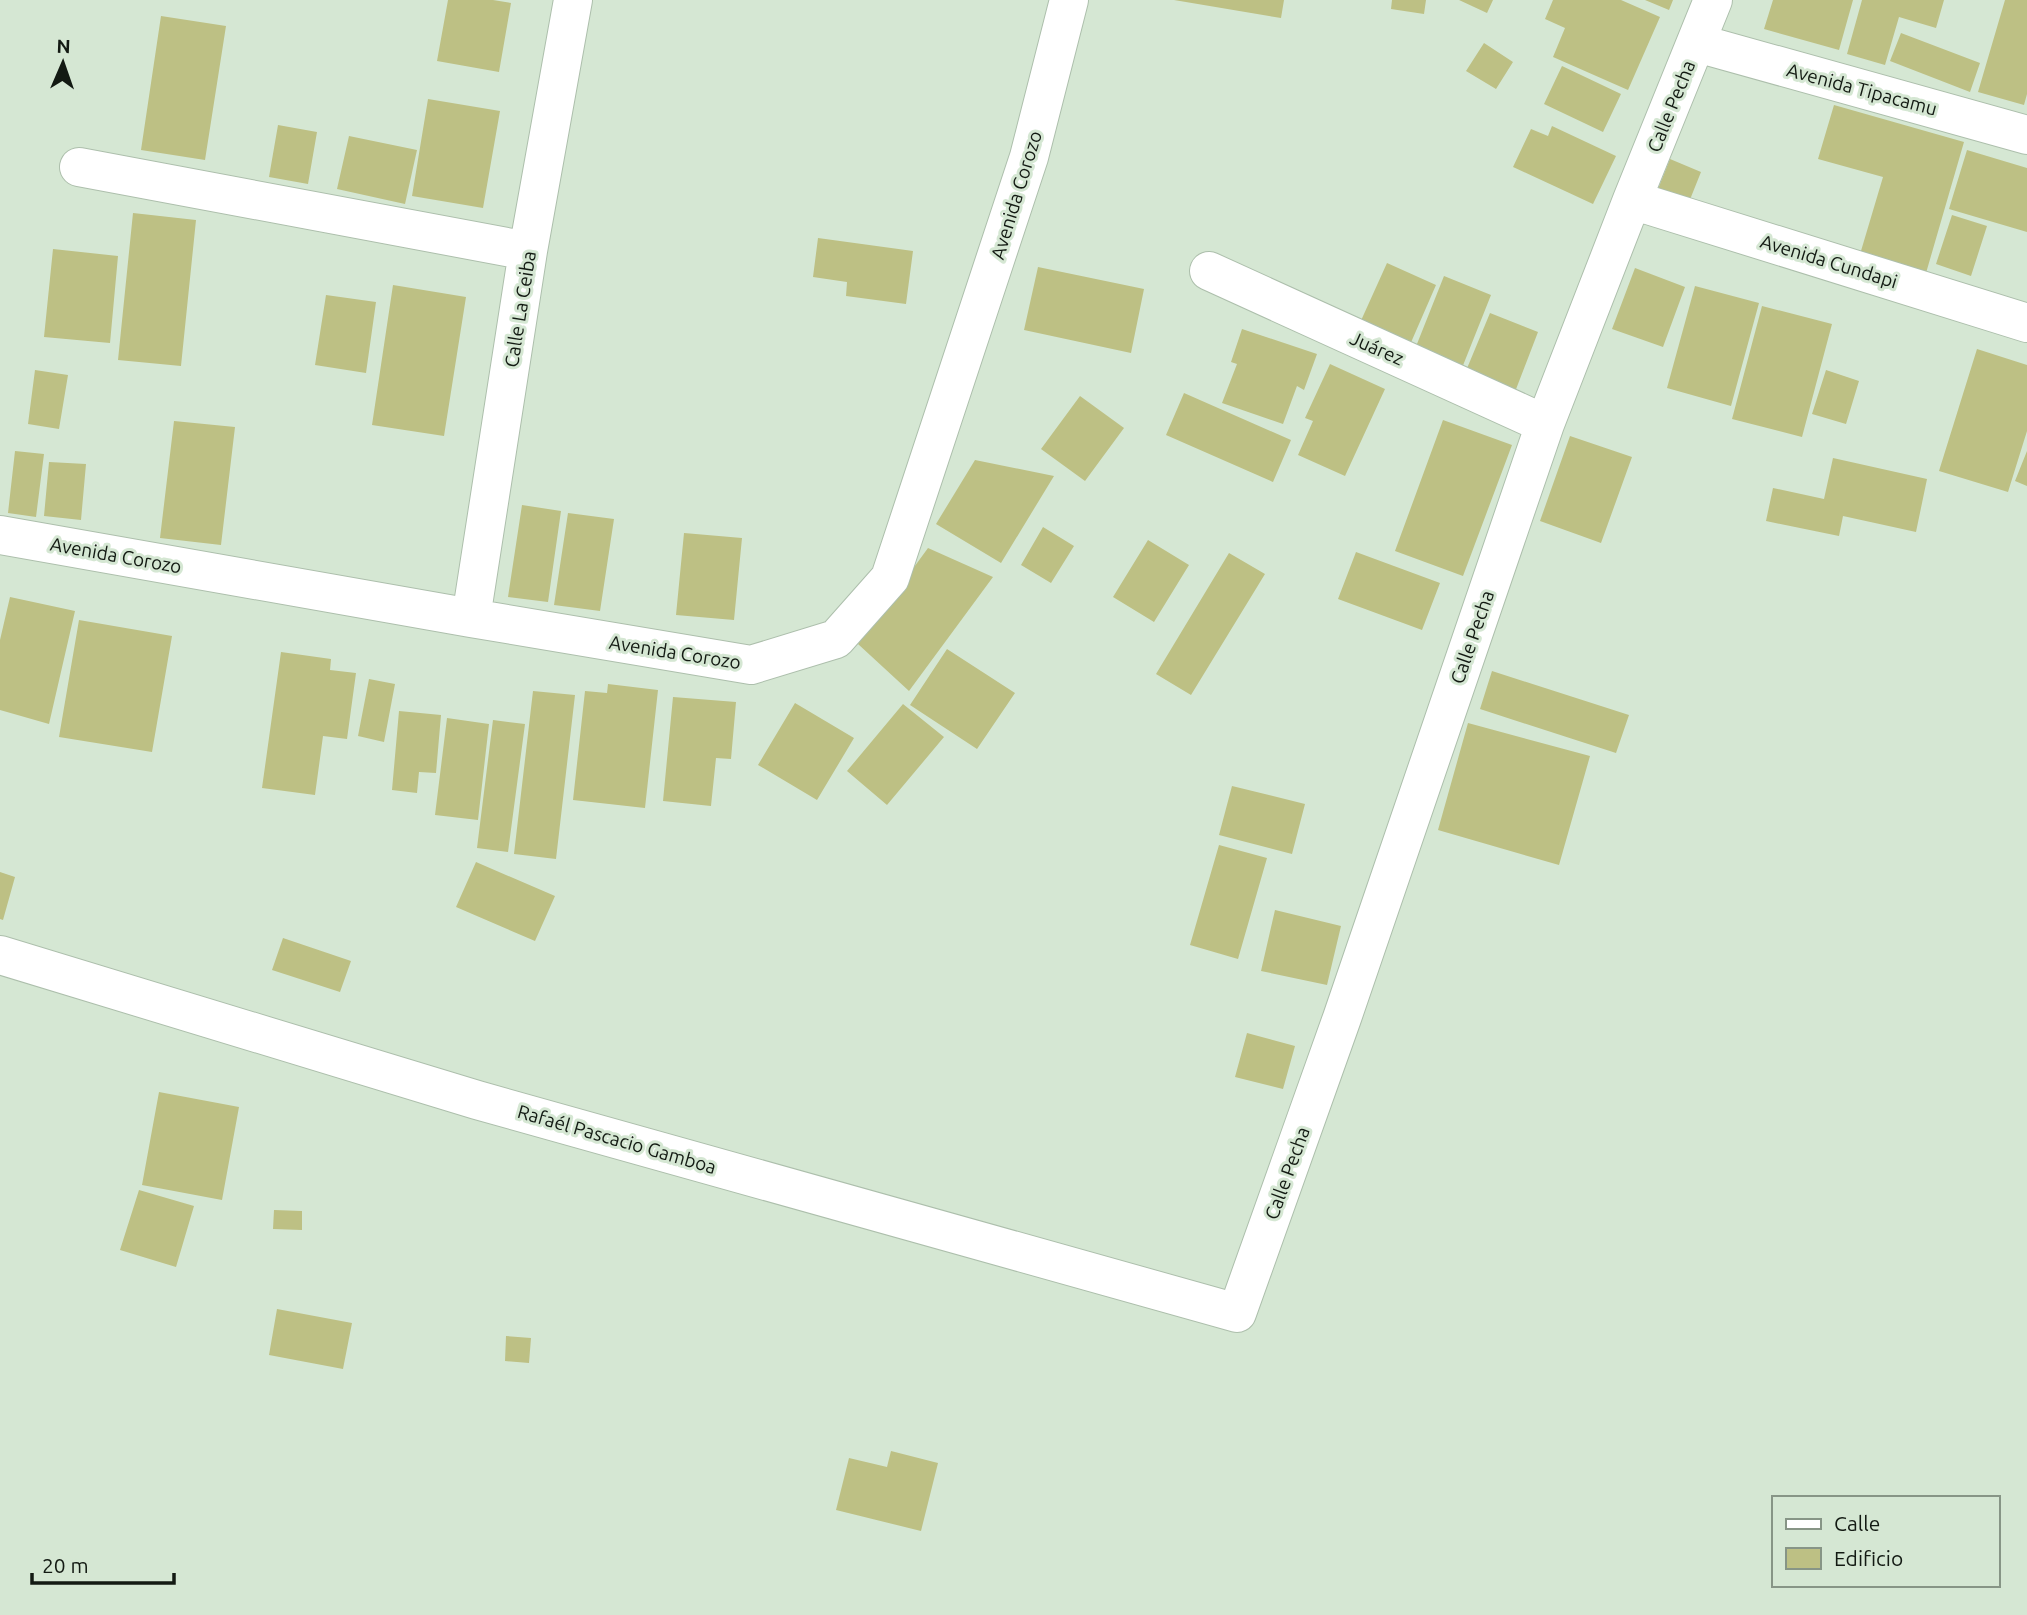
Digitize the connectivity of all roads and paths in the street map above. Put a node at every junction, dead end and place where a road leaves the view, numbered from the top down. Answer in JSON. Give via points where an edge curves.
{"nodes":[{"id":1,"x":573,"y":0,"type":"edge"},
{"id":2,"x":1069,"y":0,"type":"edge"},
{"id":3,"x":1713,"y":0,"type":"edge"},
{"id":4,"x":1697,"y":43,"type":"junction"},
{"id":5,"x":2027,"y":135,"type":"edge"},
{"id":6,"x":79,"y":167,"type":"dead end"},
{"id":7,"x":1632,"y":200,"type":"junction"},
{"id":8,"x":528,"y":251,"type":"junction"},
{"id":9,"x":1209,"y":271,"type":"dead end"},
{"id":10,"x":2027,"y":323,"type":"edge"},
{"id":11,"x":1545,"y":424,"type":"junction"},
{"id":12,"x":0,"y":535,"type":"edge"},
{"id":13,"x":471,"y":618,"type":"junction"},
{"id":14,"x":0,"y":956,"type":"edge"},
{"id":15,"x":1243,"y":1296,"type":"joint"}],
"edges":[{"from":1,"to":8,"type":"street","name":"Calle La Ceiba"},
{"from":2,"to":13,"type":"street","name":"Avenida Corozo","via":[[1030,157],[890,578],[836,639],[751,665]]},
{"from":3,"to":4,"type":"street","name":"Calle Pecha"},
{"from":4,"to":5,"type":"street","name":"Avenida Tipacamu"},
{"from":4,"to":7,"type":"street","name":"Calle Pecha"},
{"from":6,"to":8,"type":"street"},
{"from":7,"to":10,"type":"street","name":"Avenida Cundapi"},
{"from":7,"to":11,"type":"street","name":"Calle Pecha"},
{"from":8,"to":13,"type":"street","name":"Calle La Ceiba"},
{"from":9,"to":11,"type":"street","name":"Juárez"},
{"from":11,"to":15,"type":"street","name":"Calle Pecha"},
{"from":12,"to":13,"type":"street","name":"Avenida Corozo"},
{"from":14,"to":15,"type":"street","name":"Rafaél Pascacio Gamboa","via":[[477,1100]]}]}
